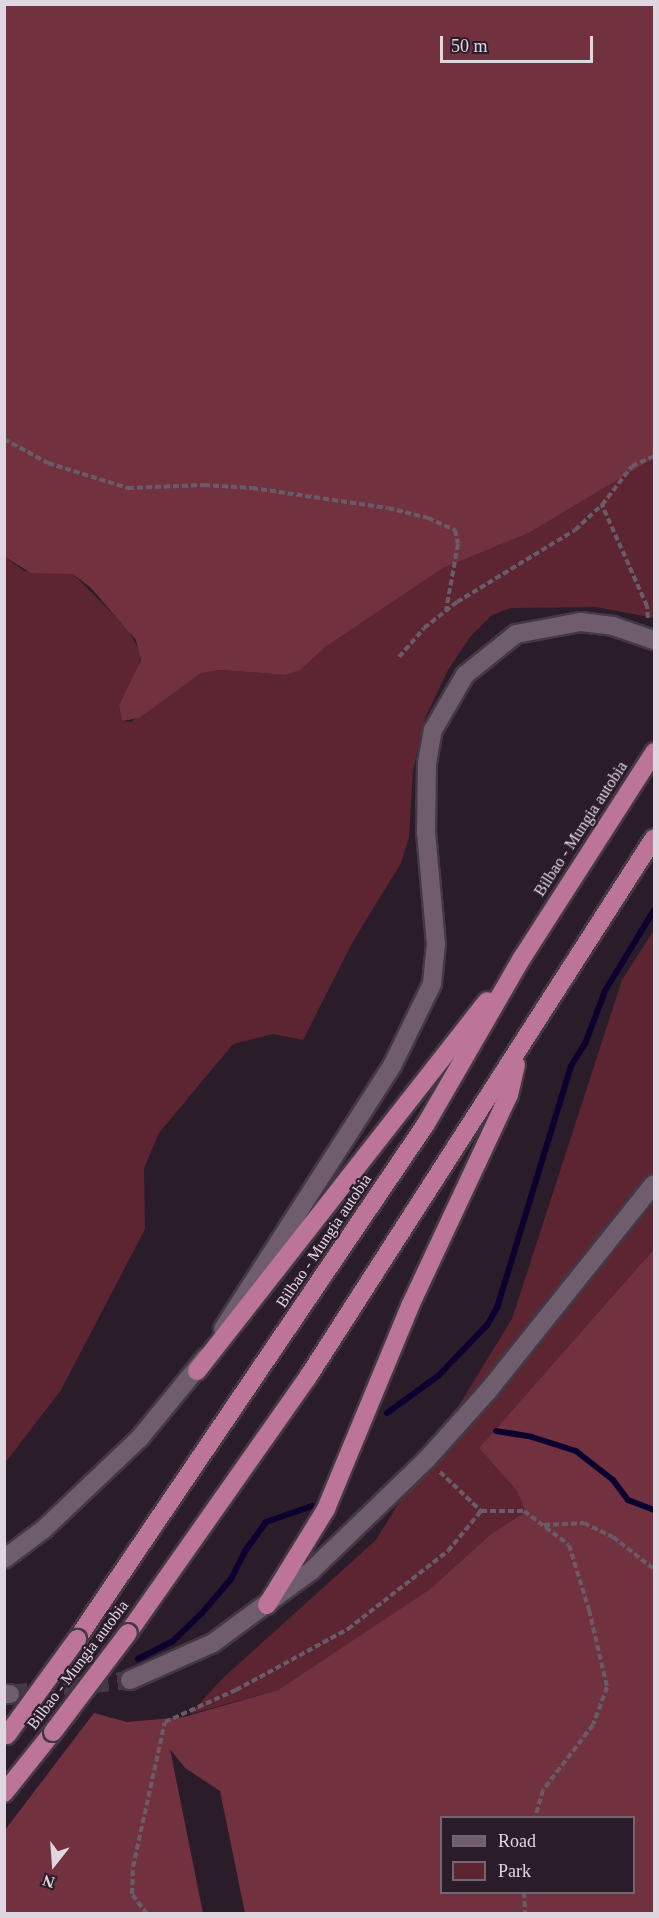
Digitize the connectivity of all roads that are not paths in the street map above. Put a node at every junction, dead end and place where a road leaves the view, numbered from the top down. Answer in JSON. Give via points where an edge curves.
{"nodes":[{"id":1,"x":652,"y":638,"type":"edge"},
{"id":2,"x":654,"y":752,"type":"edge"},
{"id":3,"x":654,"y":838,"type":"edge"},
{"id":4,"x":522,"y":958,"type":"junction"},
{"id":5,"x":519,"y":1052,"type":"junction"},
{"id":6,"x":654,"y":1184,"type":"edge"},
{"id":7,"x":198,"y":1371,"type":"junction"},
{"id":8,"x":4,"y":1559,"type":"edge"},
{"id":9,"x":267,"y":1605,"type":"junction"},
{"id":10,"x":130,"y":1680,"type":"tunnel mouth"},
{"id":11,"x":6,"y":1737,"type":"edge"},
{"id":12,"x":4,"y":1792,"type":"edge"}],
"edges":[{"from":1,"to":7,"type":"street","via":[[581,622],[516,634],[465,675],[448,702],[433,730],[427,763],[426,833],[436,944],[432,984],[416,1025],[392,1066],[252,1280]]},
{"from":2,"to":4,"type":"highway","name":"Bilbao - Mungia autobia"},
{"from":3,"to":5,"type":"highway","name":"Bilbao - Mungia autobia"},
{"from":4,"to":7,"type":"highway","via":[[402,1106]]},
{"from":4,"to":11,"type":"highway","name":"Bilbao - Mungia autobia","bridge":true,"via":[[420,1133],[77,1639]]},
{"from":5,"to":9,"type":"highway","via":[[509,1095],[410,1306],[326,1509]]},
{"from":5,"to":12,"type":"highway","name":"Bilbao - Mungia autobia","bridge":true,"via":[[308,1377],[128,1633]]},
{"from":6,"to":9,"type":"street","via":[[488,1391],[427,1459],[311,1571]]},
{"from":7,"to":8,"type":"street","via":[[99,1478]]},
{"from":9,"to":10,"type":"street","via":[[213,1643]]}]}
